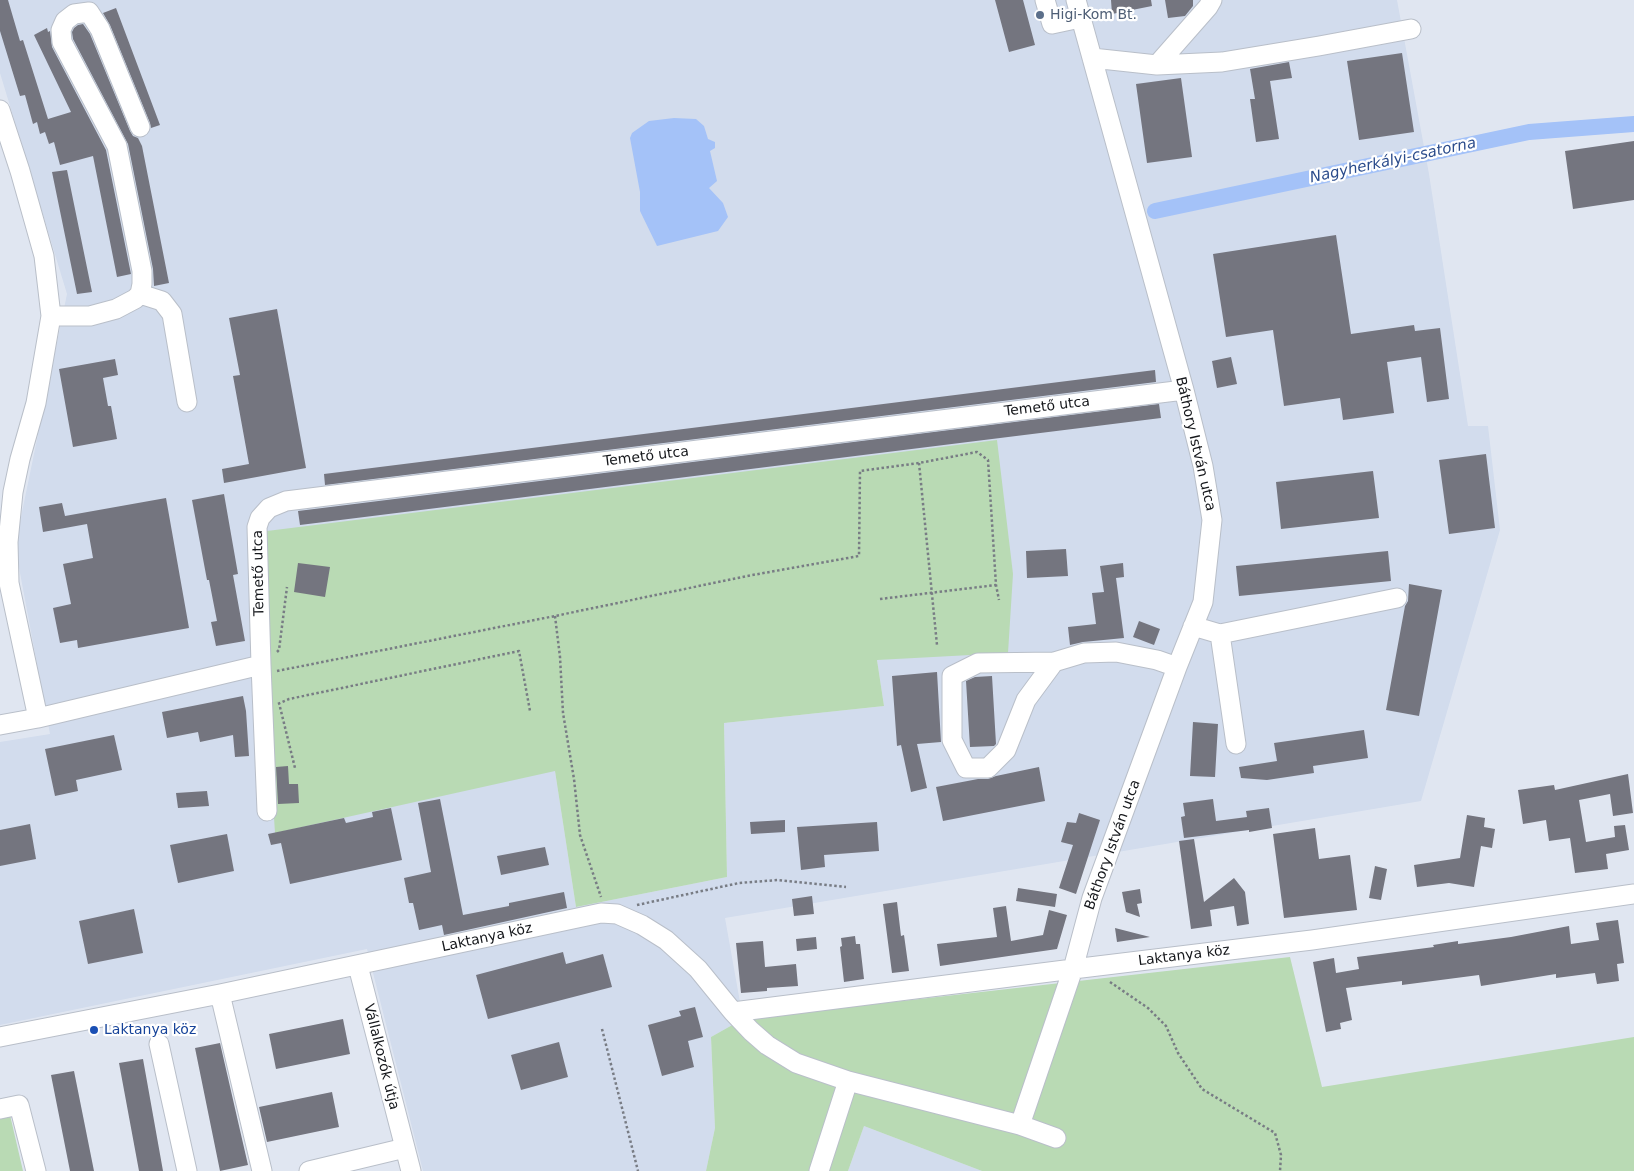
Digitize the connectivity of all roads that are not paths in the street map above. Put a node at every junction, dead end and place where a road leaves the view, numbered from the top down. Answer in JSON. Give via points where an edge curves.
{"nodes":[{"id":1,"x":1045,"y":0,"type":"edge"},
{"id":2,"x":1212,"y":0,"type":"edge"},
{"id":3,"x":1078,"y":9,"type":"edge"},
{"id":4,"x":1411,"y":29,"type":"dead end"},
{"id":5,"x":1092,"y":58,"type":"junction"},
{"id":6,"x":1157,"y":65,"type":"junction"},
{"id":7,"x":0,"y":110,"type":"edge"},
{"id":8,"x":140,"y":128,"type":"dead end"},
{"id":9,"x":5,"y":144,"type":"edge"},
{"id":10,"x":140,"y":294,"type":"junction"},
{"id":11,"x":51,"y":316,"type":"junction"},
{"id":12,"x":1184,"y":390,"type":"junction"},
{"id":13,"x":187,"y":402,"type":"dead end"},
{"id":14,"x":1397,"y":598,"type":"dead end"},
{"id":15,"x":1193,"y":626,"type":"junction"},
{"id":16,"x":1220,"y":634,"type":"junction"},
{"id":17,"x":1054,"y":662,"type":"junction"},
{"id":18,"x":270,"y":664,"type":"junction"},
{"id":19,"x":1177,"y":667,"type":"junction"},
{"id":20,"x":38,"y":718,"type":"junction"},
{"id":21,"x":0,"y":725,"type":"edge"},
{"id":22,"x":1236,"y":744,"type":"dead end"},
{"id":23,"x":267,"y":811,"type":"dead end"},
{"id":24,"x":1634,"y":894,"type":"edge"},
{"id":25,"x":358,"y":966,"type":"junction"},
{"id":26,"x":1081,"y":968,"type":"junction"},
{"id":27,"x":220,"y":994,"type":"junction"},
{"id":28,"x":733,"y":1012,"type":"junction"},
{"id":29,"x":0,"y":1037,"type":"edge"},
{"id":30,"x":159,"y":1044,"type":"dead end"},
{"id":31,"x":848,"y":1081,"type":"junction"},
{"id":32,"x":0,"y":1109,"type":"edge"},
{"id":33,"x":1020,"y":1125,"type":"junction"},
{"id":34,"x":1056,"y":1138,"type":"dead end"},
{"id":35,"x":405,"y":1148,"type":"junction"},
{"id":36,"x":36,"y":1171,"type":"edge"},
{"id":37,"x":187,"y":1171,"type":"edge"},
{"id":38,"x":262,"y":1171,"type":"edge"},
{"id":39,"x":309,"y":1171,"type":"edge"},
{"id":40,"x":411,"y":1171,"type":"edge"},
{"id":41,"x":819,"y":1171,"type":"edge"}],
"edges":[{"from":1,"to":3,"type":"street","via":[[1052,24]]},
{"from":2,"to":6,"type":"street"},
{"from":3,"to":5,"type":"street","name":"Báthory István utca"},
{"from":4,"to":6,"type":"street","via":[[1222,62]]},
{"from":5,"to":6,"type":"street"},
{"from":5,"to":12,"type":"street","name":"Báthory István utca"},
{"from":7,"to":9,"type":"street"},
{"from":8,"to":10,"type":"street","via":[[100,29],[89,12],[74,14],[65,21],[61,30],[62,42],[117,146],[142,271]]},
{"from":9,"to":11,"type":"street","via":[[20,172],[44,256]]},
{"from":10,"to":11,"type":"street","via":[[116,309],[90,316]]},
{"from":10,"to":13,"type":"street","via":[[162,301],[172,314]]},
{"from":11,"to":20,"type":"street","via":[[36,403],[13,492],[8,560],[9,583]]},
{"from":12,"to":15,"type":"street","name":"Báthory István utca","via":[[1203,466],[1212,520],[1203,602]]},
{"from":12,"to":18,"type":"street","name":"Temető utca","via":[[286,501],[269,508],[257,527]]},
{"from":14,"to":16,"type":"street"},
{"from":15,"to":16,"type":"street"},
{"from":15,"to":19,"type":"street","name":"Báthory István utca"},
{"from":16,"to":22,"type":"street"},
{"from":17,"to":17,"type":"street","via":[[978,662],[952,676],[952,740],[966,768],[988,768],[1006,750],[1026,700]]},
{"from":17,"to":19,"type":"street","via":[[1084,653],[1116,652]]},
{"from":18,"to":20,"type":"street"},
{"from":18,"to":23,"type":"street","name":"Temető utca"},
{"from":19,"to":26,"type":"street","name":"Báthory István utca","via":[[1092,898]]},
{"from":20,"to":21,"type":"street"},
{"from":24,"to":26,"type":"street","name":"Laktanya köz","via":[[1312,940]]},
{"from":25,"to":27,"type":"street","name":"Laktanya köz"},
{"from":25,"to":28,"type":"street","name":"Laktanya köz","via":[[602,913],[617,914],[666,940],[698,968]]},
{"from":25,"to":35,"type":"street","name":"Vállalkozók útja"},
{"from":26,"to":28,"type":"street","name":"Laktanya köz"},
{"from":26,"to":33,"type":"street","name":"Báthory István utca"},
{"from":27,"to":29,"type":"street","name":"Laktanya köz"},
{"from":27,"to":38,"type":"street"},
{"from":28,"to":31,"type":"street","name":"Laktanya köz","via":[[767,1046],[796,1063]]},
{"from":30,"to":37,"type":"street"},
{"from":31,"to":33,"type":"street","name":"Laktanya köz"},
{"from":31,"to":41,"type":"street"},
{"from":32,"to":36,"type":"street","via":[[19,1105]]},
{"from":33,"to":34,"type":"street","name":"Laktanya köz"},
{"from":35,"to":39,"type":"street"},
{"from":35,"to":40,"type":"street","name":"Vállalkozók útja"}]}
